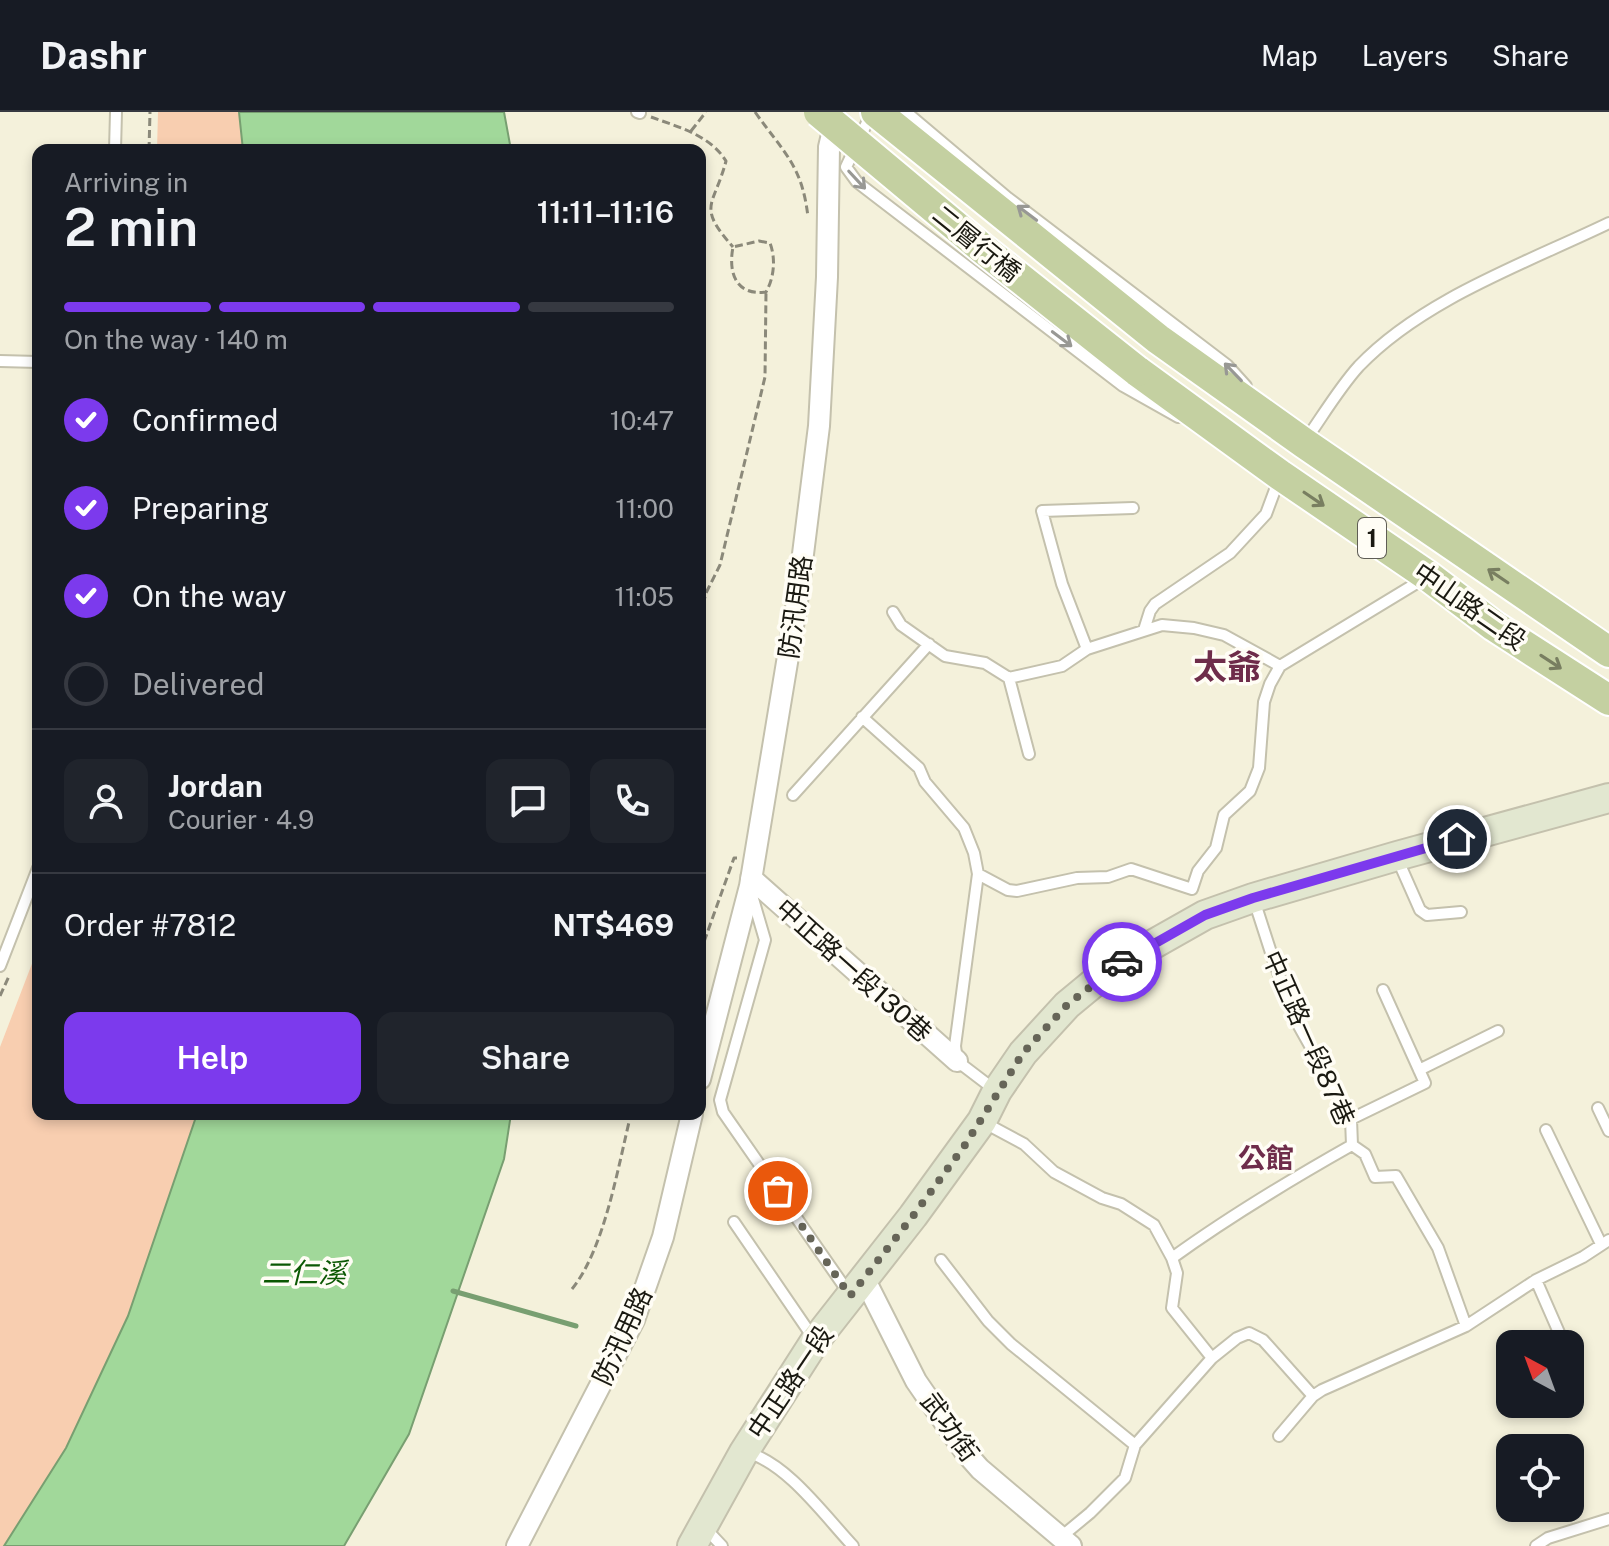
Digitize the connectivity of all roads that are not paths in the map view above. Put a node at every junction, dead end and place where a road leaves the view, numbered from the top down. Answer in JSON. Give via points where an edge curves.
{"nodes":[{"id":1,"x":116,"y":112,"type":"edge"},
{"id":2,"x":874,"y":112,"type":"edge"},
{"id":3,"x":906,"y":112,"type":"edge"},
{"id":4,"x":827,"y":119,"type":"edge"},
{"id":5,"x":115,"y":144,"type":"edge"},
{"id":6,"x":1608,"y":226,"type":"edge"},
{"id":7,"x":1158,"y":339,"type":"joint"},
{"id":8,"x":0,"y":361,"type":"edge"},
{"id":9,"x":32,"y":362,"type":"edge"},
{"id":10,"x":1137,"y":371,"type":"joint"},
{"id":11,"x":1294,"y":436,"type":"junction"},
{"id":12,"x":1271,"y":469,"type":"junction"},
{"id":13,"x":1133,"y":508,"type":"dead end"},
{"id":14,"x":1428,"y":576,"type":"junction"},
{"id":15,"x":893,"y":612,"type":"dead end"},
{"id":16,"x":1144,"y":630,"type":"junction"},
{"id":17,"x":929,"y":644,"type":"junction"},
{"id":18,"x":1087,"y":649,"type":"junction"},
{"id":19,"x":1609,"y":652,"type":"edge"},
{"id":20,"x":1280,"y":666,"type":"junction"},
{"id":21,"x":1009,"y":678,"type":"junction"},
{"id":22,"x":1609,"y":700,"type":"edge"},
{"id":23,"x":862,"y":717,"type":"junction"},
{"id":24,"x":1029,"y":754,"type":"dead end"},
{"id":25,"x":793,"y":795,"type":"dead end"},
{"id":26,"x":1609,"y":798,"type":"edge"},
{"id":27,"x":1397,"y":856,"type":"junction"},
{"id":28,"x":978,"y":874,"type":"junction"},
{"id":29,"x":750,"y":882,"type":"junction"},
{"id":30,"x":32,"y":883,"type":"edge"},
{"id":31,"x":1192,"y":889,"type":"junction"},
{"id":32,"x":1253,"y":898,"type":"junction"},
{"id":33,"x":1461,"y":912,"type":"dead end"},
{"id":34,"x":1205,"y":915,"type":"junction"},
{"id":35,"x":0,"y":966,"type":"edge"},
{"id":36,"x":1383,"y":990,"type":"dead end"},
{"id":37,"x":1498,"y":1031,"type":"dead end"},
{"id":38,"x":706,"y":1055,"type":"edge"},
{"id":39,"x":957,"y":1061,"type":"junction"},
{"id":40,"x":1419,"y":1070,"type":"junction"},
{"id":41,"x":997,"y":1091,"type":"junction"},
{"id":42,"x":1598,"y":1108,"type":"dead end"},
{"id":43,"x":1351,"y":1119,"type":"junction"},
{"id":44,"x":691,"y":1120,"type":"edge"},
{"id":45,"x":982,"y":1121,"type":"junction"},
{"id":46,"x":1546,"y":1130,"type":"dead end"},
{"id":47,"x":1609,"y":1131,"type":"edge"},
{"id":48,"x":1352,"y":1145,"type":"junction"},
{"id":49,"x":734,"y":1222,"type":"dead end"},
{"id":50,"x":1605,"y":1242,"type":"edge"},
{"id":51,"x":1172,"y":1258,"type":"junction"},
{"id":52,"x":941,"y":1260,"type":"dead end"},
{"id":53,"x":1536,"y":1280,"type":"junction"},
{"id":54,"x":858,"y":1288,"type":"junction"},
{"id":55,"x":1466,"y":1326,"type":"junction"},
{"id":56,"x":1558,"y":1330,"type":"edge"},
{"id":57,"x":815,"y":1341,"type":"junction"},
{"id":58,"x":1212,"y":1358,"type":"junction"},
{"id":59,"x":1313,"y":1396,"type":"junction"},
{"id":60,"x":1279,"y":1436,"type":"dead end"},
{"id":61,"x":1135,"y":1445,"type":"junction"},
{"id":62,"x":744,"y":1452,"type":"junction"},
{"id":63,"x":1609,"y":1519,"type":"edge"},
{"id":64,"x":706,"y":1540,"type":"edge"},
{"id":65,"x":1066,"y":1542,"type":"edge"},
{"id":66,"x":517,"y":1546,"type":"edge"},
{"id":67,"x":853,"y":1546,"type":"edge"},
{"id":68,"x":1536,"y":1546,"type":"edge"}],
"edges":[{"from":1,"to":5,"type":"lane"},
{"from":2,"to":7,"type":"main road","name":"二層行橋","number":"1"},
{"from":2,"to":12,"type":"lane","one_way":true,"via":[[846,167],[857,182],[1123,386]]},
{"from":11,"to":3,"type":"lane","one_way":true,"via":[[1227,365],[1008,198]]},
{"from":4,"to":10,"type":"main road","name":"二層行橋","number":"1","bridge":true},
{"from":4,"to":29,"type":"street","name":"防汛用路","via":[[819,426],[797,602]]},
{"from":6,"to":11,"type":"lane","via":[[1416,318],[1358,368]]},
{"from":7,"to":11,"type":"main road","name":"中山路二段","number":"1"},
{"from":8,"to":9,"type":"lane"},
{"from":10,"to":12,"type":"main road","name":"中山路二段","number":"1"},
{"from":19,"to":11,"type":"main road","name":"中山路二段","number":"1","one_way":true},
{"from":12,"to":14,"type":"main road","name":"中山路二段","number":"1","one_way":true},
{"from":12,"to":16,"type":"lane","via":[[1266,514],[1225,558],[1155,604]]},
{"from":13,"to":18,"type":"lane","via":[[1042,511]]},
{"from":14,"to":20,"type":"lane"},
{"from":14,"to":22,"type":"main road","name":"中山路二段","number":"1","one_way":true},
{"from":15,"to":17,"type":"lane","via":[[901,625]]},
{"from":16,"to":18,"type":"lane"},
{"from":16,"to":20,"type":"lane","via":[[1162,625],[1224,635]]},
{"from":17,"to":21,"type":"lane","via":[[945,656],[985,663]]},
{"from":17,"to":23,"type":"lane"},
{"from":18,"to":21,"type":"lane","via":[[1062,666]]},
{"from":20,"to":31,"type":"lane","via":[[1264,702],[1259,768],[1250,791],[1224,815],[1216,848]]},
{"from":21,"to":24,"type":"lane"},
{"from":23,"to":25,"type":"lane"},
{"from":23,"to":28,"type":"lane","name":"中正路一段130巷","via":[[919,768],[964,828]]},
{"from":26,"to":27,"type":"street","name":"中正路一段"},
{"from":27,"to":32,"type":"street","name":"中正路一段"},
{"from":27,"to":33,"type":"lane","via":[[1420,910],[1427,915]]},
{"from":28,"to":31,"type":"lane","via":[[1017,891],[1131,869]]},
{"from":28,"to":39,"type":"lane","name":"中正路一段130巷"},
{"from":29,"to":38,"type":"street","name":"防汛用路"},
{"from":29,"to":39,"type":"street","name":"中正路一段130巷"},
{"from":29,"to":54,"type":"lane","via":[[765,940],[720,1100],[723,1112]]},
{"from":30,"to":35,"type":"lane"},
{"from":31,"to":34,"type":"lane"},
{"from":32,"to":34,"type":"street","name":"中正路一段"},
{"from":32,"to":43,"type":"lane","name":"中正路一段87巷","via":[[1299,1026]]},
{"from":34,"to":41,"type":"street","name":"中正路一段","via":[[1113,967],[1067,1005]]},
{"from":36,"to":40,"type":"lane"},
{"from":37,"to":40,"type":"lane"},
{"from":39,"to":41,"type":"lane","name":"中正路一段130巷"},
{"from":40,"to":43,"type":"lane","via":[[1425,1083]]},
{"from":41,"to":45,"type":"street","name":"中正路一段"},
{"from":42,"to":47,"type":"lane"},
{"from":43,"to":48,"type":"lane","name":"中正路一段87巷"},
{"from":44,"to":66,"type":"street","name":"防汛用路","via":[[663,1237],[634,1320]]},
{"from":45,"to":51,"type":"lane","via":[[1024,1144],[1054,1172],[1154,1225]]},
{"from":45,"to":54,"type":"street","name":"中正路一段"},
{"from":46,"to":50,"type":"lane"},
{"from":48,"to":51,"type":"lane","via":[[1254,1201]]},
{"from":48,"to":55,"type":"lane","name":"中正路一段87巷","via":[[1365,1154],[1375,1177],[1396,1176],[1438,1248]]},
{"from":49,"to":57,"type":"lane"},
{"from":50,"to":53,"type":"lane"},
{"from":51,"to":58,"type":"lane","via":[[1177,1273],[1172,1308]]},
{"from":52,"to":61,"type":"lane","via":[[1011,1344]]},
{"from":53,"to":55,"type":"lane"},
{"from":53,"to":56,"type":"lane"},
{"from":54,"to":57,"type":"street","name":"中正路一段"},
{"from":54,"to":65,"type":"street","name":"武功街","via":[[965,1452]]},
{"from":55,"to":59,"type":"lane"},
{"from":57,"to":62,"type":"street","name":"中正路一段"},
{"from":58,"to":59,"type":"lane","via":[[1249,1333],[1263,1340]]},
{"from":58,"to":61,"type":"lane"},
{"from":59,"to":60,"type":"lane"},
{"from":61,"to":65,"type":"lane","via":[[1125,1478]]},
{"from":62,"to":64,"type":"street","name":"中正路一段"},
{"from":62,"to":67,"type":"lane","via":[[780,1470]]},
{"from":63,"to":68,"type":"lane"}]}
